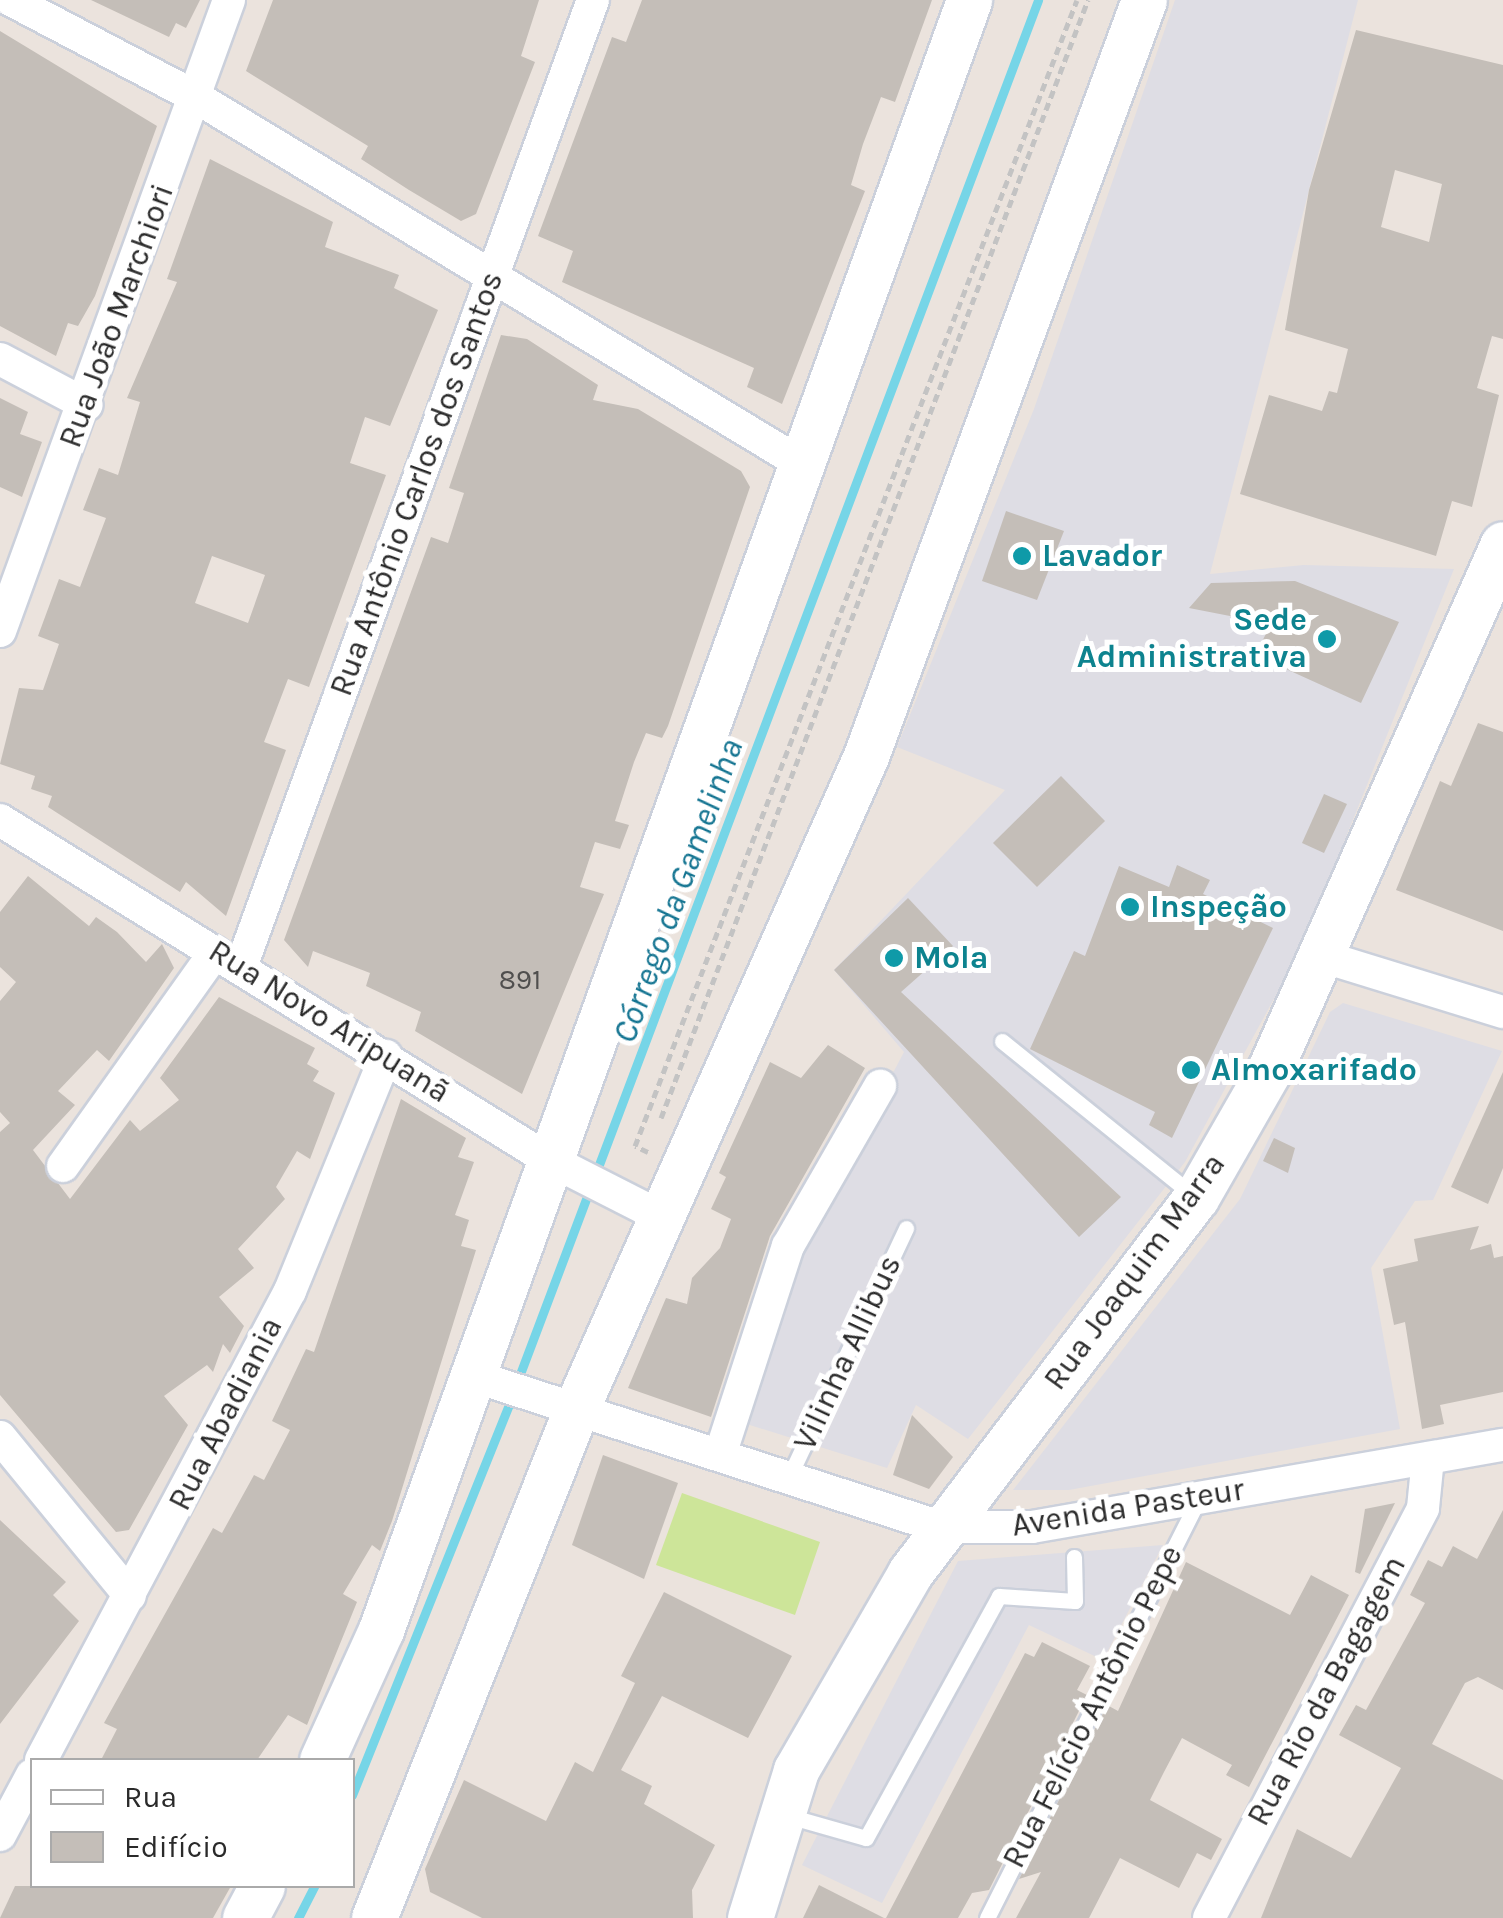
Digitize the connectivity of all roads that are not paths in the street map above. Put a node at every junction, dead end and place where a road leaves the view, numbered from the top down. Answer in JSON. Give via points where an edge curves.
{"nodes":[{"id":1,"x":11,"y":0,"type":"edge"},
{"id":2,"x":230,"y":0,"type":"edge"},
{"id":3,"x":593,"y":0,"type":"edge"},
{"id":4,"x":968,"y":0,"type":"edge"},
{"id":5,"x":1144,"y":0,"type":"edge"},
{"id":6,"x":194,"y":96,"type":"junction"},
{"id":7,"x":493,"y":276,"type":"junction"},
{"id":8,"x":0,"y":359,"type":"edge"},
{"id":9,"x":87,"y":405,"type":"junction"},
{"id":10,"x":802,"y":464,"type":"junction"},
{"id":11,"x":1503,"y":544,"type":"edge"},
{"id":12,"x":0,"y":632,"type":"edge"},
{"id":13,"x":0,"y":820,"type":"edge"},
{"id":14,"x":1324,"y":957,"type":"junction"},
{"id":15,"x":228,"y":960,"type":"junction"},
{"id":16,"x":1503,"y":1012,"type":"edge"},
{"id":17,"x":1002,"y":1041,"type":"dead end"},
{"id":18,"x":386,"y":1056,"type":"junction"},
{"id":19,"x":880,"y":1086,"type":"dead end"},
{"id":20,"x":546,"y":1158,"type":"junction"},
{"id":21,"x":63,"y":1166,"type":"dead end"},
{"id":22,"x":1196,"y":1198,"type":"junction"},
{"id":23,"x":662,"y":1217,"type":"junction"},
{"id":24,"x":906,"y":1228,"type":"dead end"},
{"id":25,"x":485,"y":1379,"type":"junction"},
{"id":26,"x":577,"y":1408,"type":"junction"},
{"id":27,"x":0,"y":1437,"type":"edge"},
{"id":28,"x":1503,"y":1445,"type":"edge"},
{"id":29,"x":720,"y":1455,"type":"junction"},
{"id":30,"x":1428,"y":1458,"type":"junction"},
{"id":31,"x":789,"y":1477,"type":"junction"},
{"id":32,"x":1200,"y":1497,"type":"junction"},
{"id":33,"x":942,"y":1527,"type":"junction"},
{"id":34,"x":1074,"y":1557,"type":"dead end"},
{"id":35,"x":130,"y":1596,"type":"junction"},
{"id":36,"x":41,"y":1758,"type":"edge"},
{"id":37,"x":323,"y":1758,"type":"edge"},
{"id":38,"x":30,"y":1779,"type":"edge"},
{"id":39,"x":781,"y":1814,"type":"junction"},
{"id":40,"x":0,"y":1835,"type":"edge"},
{"id":41,"x":261,"y":1888,"type":"edge"},
{"id":42,"x":387,"y":1914,"type":"edge"},
{"id":43,"x":245,"y":1918,"type":"edge"},
{"id":44,"x":750,"y":1918,"type":"edge"},
{"id":45,"x":987,"y":1918,"type":"edge"},
{"id":46,"x":1209,"y":1918,"type":"edge"}],
"edges":[{"from":1,"to":6,"type":"street"},
{"from":2,"to":6,"type":"street","name":"Rua João Marchiori"},
{"from":3,"to":7,"type":"street","name":"Rua Antônio Carlos dos Santos"},
{"from":4,"to":10,"type":"main road"},
{"from":5,"to":23,"type":"main road","via":[[866,756]]},
{"from":6,"to":7,"type":"street"},
{"from":6,"to":9,"type":"street","name":"Rua João Marchiori"},
{"from":7,"to":10,"type":"street"},
{"from":7,"to":15,"type":"street","name":"Rua Antônio Carlos dos Santos"},
{"from":8,"to":9,"type":"street"},
{"from":9,"to":12,"type":"street","name":"Rua João Marchiori"},
{"from":10,"to":20,"type":"main road"},
{"from":11,"to":14,"type":"main road","name":"Rua Joaquim Marra"},
{"from":13,"to":15,"type":"street","name":"Rua Novo Aripuanã"},
{"from":14,"to":16,"type":"street"},
{"from":14,"to":22,"type":"main road","name":"Rua Joaquim Marra"},
{"from":15,"to":18,"type":"street","name":"Rua Novo Aripuanã"},
{"from":15,"to":21,"type":"street","name":"Rua Antônio Carlos dos Santos"},
{"from":17,"to":22,"type":"lane"},
{"from":18,"to":20,"type":"street","name":"Rua Novo Aripuanã"},
{"from":18,"to":35,"type":"street","name":"Rua Abadiania","via":[[290,1291]]},
{"from":19,"to":29,"type":"street","via":[[788,1246]]},
{"from":20,"to":23,"type":"street","name":"Rua Novo Aripuanã"},
{"from":20,"to":25,"type":"main road"},
{"from":22,"to":33,"type":"main road","name":"Rua Joaquim Marra"},
{"from":23,"to":26,"type":"main road"},
{"from":24,"to":31,"type":"lane","name":"Vilinha Allibus"},
{"from":25,"to":26,"type":"street","name":"Avenida Pasteur"},
{"from":25,"to":37,"type":"main road"},
{"from":26,"to":29,"type":"street","name":"Avenida Pasteur"},
{"from":26,"to":42,"type":"main road"},
{"from":27,"to":35,"type":"street"},
{"from":28,"to":30,"type":"street","name":"Avenida Pasteur"},
{"from":29,"to":31,"type":"street","name":"Avenida Pasteur"},
{"from":30,"to":32,"type":"street","name":"Avenida Pasteur"},
{"from":30,"to":46,"type":"street","name":"Rua Rio da Bagagem","via":[[1423,1508]]},
{"from":31,"to":33,"type":"street","name":"Avenida Pasteur"},
{"from":32,"to":33,"type":"street","name":"Avenida Pasteur","via":[[1032,1528]]},
{"from":32,"to":45,"type":"lane","name":"Rua Felício Antônio Pepe"},
{"from":33,"to":39,"type":"main road","name":"Rua Joaquim Marra","via":[[823,1715]]},
{"from":34,"to":39,"type":"lane","via":[[1075,1600],[999,1596],[866,1838]]},
{"from":35,"to":36,"type":"street","name":"Rua Abadiania"},
{"from":38,"to":40,"type":"street"},
{"from":39,"to":44,"type":"main road","name":"Rua Joaquim Marra"},
{"from":41,"to":43,"type":"main road"}]}
